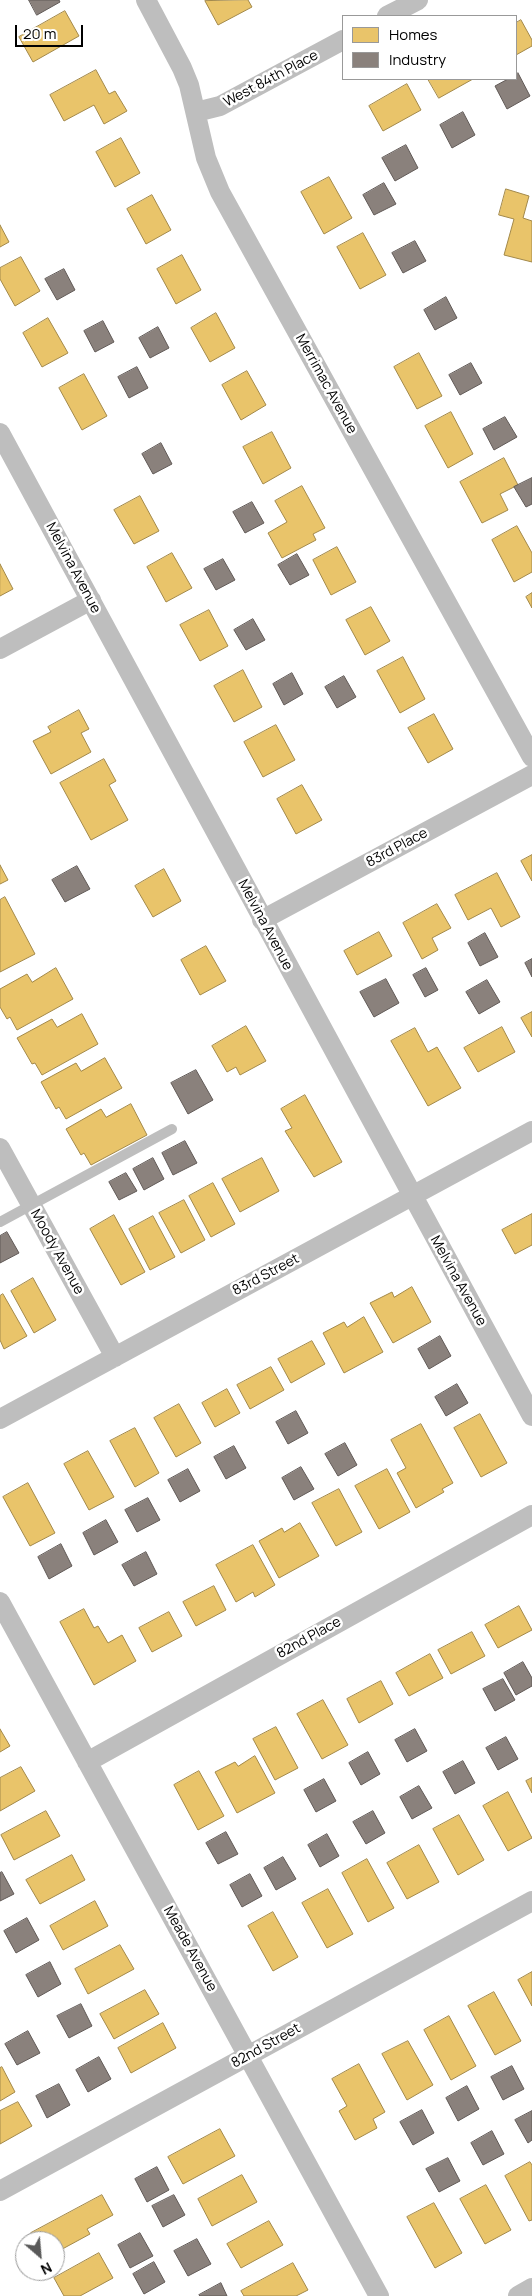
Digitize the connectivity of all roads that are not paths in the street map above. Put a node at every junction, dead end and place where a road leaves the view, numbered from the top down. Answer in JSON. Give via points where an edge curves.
{"nodes":[{"id":1,"x":146,"y":0,"type":"edge"},
{"id":2,"x":418,"y":0,"type":"edge"},
{"id":3,"x":389,"y":15,"type":"edge"},
{"id":4,"x":342,"y":41,"type":"edge"},
{"id":5,"x":196,"y":112,"type":"junction"},
{"id":6,"x":0,"y":433,"type":"edge"},
{"id":7,"x":91,"y":600,"type":"junction"},
{"id":8,"x":0,"y":649,"type":"edge"},
{"id":9,"x":532,"y":757,"type":"edge"},
{"id":10,"x":532,"y":775,"type":"edge"},
{"id":11,"x":262,"y":920,"type":"junction"},
{"id":12,"x":172,"y":1129,"type":"dead end"},
{"id":13,"x":532,"y":1131,"type":"edge"},
{"id":14,"x":0,"y":1148,"type":"edge"},
{"id":15,"x":412,"y":1196,"type":"junction"},
{"id":16,"x":31,"y":1205,"type":"junction"},
{"id":17,"x":0,"y":1222,"type":"edge"},
{"id":18,"x":114,"y":1357,"type":"junction"},
{"id":19,"x":532,"y":1416,"type":"edge"},
{"id":20,"x":0,"y":1419,"type":"edge"},
{"id":21,"x":532,"y":1515,"type":"edge"},
{"id":22,"x":0,"y":1602,"type":"edge"},
{"id":23,"x":87,"y":1762,"type":"junction"},
{"id":24,"x":532,"y":1901,"type":"edge"},
{"id":25,"x":248,"y":2056,"type":"junction"},
{"id":26,"x":0,"y":2191,"type":"edge"},
{"id":27,"x":532,"y":2288,"type":"edge"},
{"id":28,"x":379,"y":2296,"type":"edge"},
{"id":29,"x":518,"y":2296,"type":"edge"}],
"edges":[{"from":1,"to":5,"type":"street","name":"Merrimac Avenue","via":[[182,68]]},
{"from":2,"to":3,"type":"street"},
{"from":4,"to":5,"type":"street","name":"West 84th Place","via":[[220,106]]},
{"from":5,"to":9,"type":"street","name":"Merrimac Avenue","via":[[206,158],[220,192]]},
{"from":6,"to":7,"type":"street","name":"Melvina Avenue"},
{"from":7,"to":8,"type":"street"},
{"from":7,"to":11,"type":"street","name":"Melvina Avenue"},
{"from":10,"to":11,"type":"street","name":"83rd Place"},
{"from":11,"to":15,"type":"street","name":"Melvina Avenue"},
{"from":12,"to":16,"type":"lane"},
{"from":13,"to":15,"type":"street","name":"83rd Street"},
{"from":14,"to":16,"type":"street","name":"Moody Avenue"},
{"from":15,"to":18,"type":"street","name":"83rd Street"},
{"from":15,"to":19,"type":"street","name":"Melvina Avenue"},
{"from":16,"to":17,"type":"lane"},
{"from":16,"to":18,"type":"street","name":"Moody Avenue"},
{"from":18,"to":20,"type":"street","name":"83rd Street"},
{"from":21,"to":23,"type":"street","name":"82nd Place"},
{"from":22,"to":23,"type":"street","name":"Meade Avenue"},
{"from":23,"to":25,"type":"street","name":"Meade Avenue"},
{"from":24,"to":25,"type":"street","name":"82nd Street"},
{"from":25,"to":26,"type":"street","name":"82nd Street"},
{"from":25,"to":28,"type":"street","name":"Meade Avenue"},
{"from":27,"to":29,"type":"street"}]}
